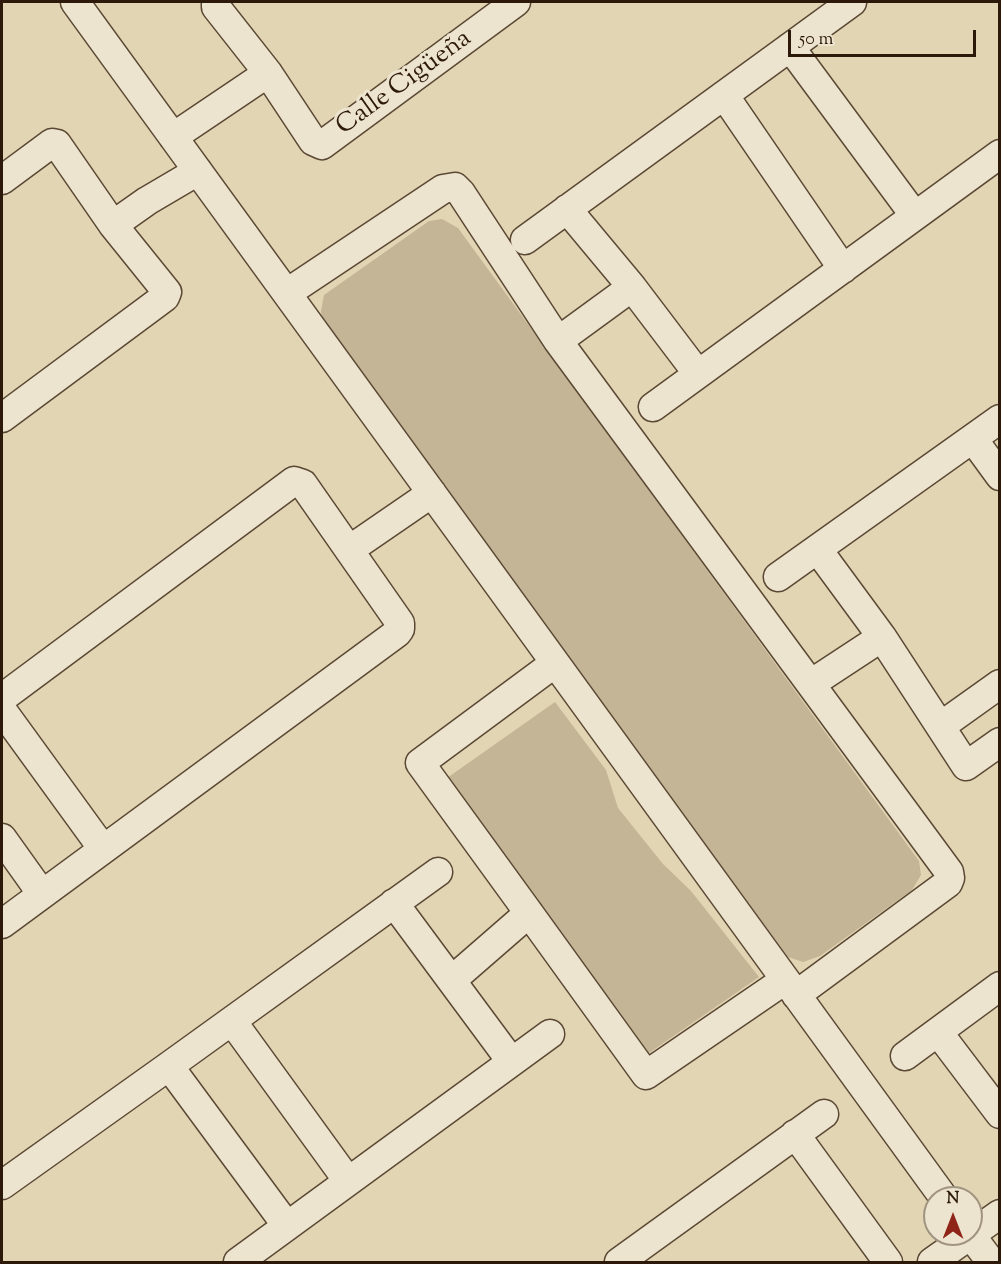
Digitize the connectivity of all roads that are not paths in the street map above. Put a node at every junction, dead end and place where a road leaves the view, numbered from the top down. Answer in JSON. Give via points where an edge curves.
{"nodes":[{"id":1,"x":75,"y":2,"type":"edge"},
{"id":2,"x":216,"y":2,"type":"edge"},
{"id":3,"x":516,"y":2,"type":"edge"},
{"id":4,"x":852,"y":2,"type":"edge"},
{"id":5,"x":790,"y":46,"type":"junction"},
{"id":6,"x":268,"y":73,"type":"junction"},
{"id":7,"x":724,"y":95,"type":"junction"},
{"id":8,"x":173,"y":137,"type":"junction"},
{"id":9,"x":999,"y":154,"type":"edge"},
{"id":10,"x":198,"y":171,"type":"junction"},
{"id":11,"x":2,"y":180,"type":"edge"},
{"id":12,"x":567,"y":209,"type":"junction"},
{"id":13,"x":915,"y":216,"type":"junction"},
{"id":14,"x":113,"y":225,"type":"junction"},
{"id":15,"x":525,"y":240,"type":"dead end"},
{"id":16,"x":843,"y":269,"type":"junction"},
{"id":17,"x":632,"y":287,"type":"junction"},
{"id":18,"x":287,"y":293,"type":"junction"},
{"id":19,"x":558,"y":341,"type":"junction"},
{"id":20,"x":698,"y":374,"type":"junction"},
{"id":21,"x":654,"y":407,"type":"dead end"},
{"id":22,"x":2,"y":418,"type":"edge"},
{"id":23,"x":999,"y":419,"type":"edge"},
{"id":24,"x":973,"y":439,"type":"junction"},
{"id":25,"x":999,"y":476,"type":"edge"},
{"id":26,"x":432,"y":493,"type":"junction"},
{"id":27,"x":349,"y":550,"type":"junction"},
{"id":28,"x":818,"y":550,"type":"junction"},
{"id":29,"x":778,"y":577,"type":"dead end"},
{"id":30,"x":882,"y":637,"type":"junction"},
{"id":31,"x":555,"y":663,"type":"junction"},
{"id":32,"x":812,"y":683,"type":"junction"},
{"id":33,"x":999,"y":684,"type":"edge"},
{"id":34,"x":2,"y":698,"type":"edge"},
{"id":35,"x":2,"y":710,"type":"edge"},
{"id":36,"x":941,"y":726,"type":"junction"},
{"id":37,"x":999,"y":742,"type":"edge"},
{"id":38,"x":2,"y":838,"type":"edge"},
{"id":39,"x":103,"y":849,"type":"junction"},
{"id":40,"x":438,"y":872,"type":"dead end"},
{"id":41,"x":42,"y":894,"type":"junction"},
{"id":42,"x":394,"y":903,"type":"junction"},
{"id":43,"x":529,"y":914,"type":"junction"},
{"id":44,"x":2,"y":924,"type":"edge"},
{"id":45,"x":452,"y":980,"type":"junction"},
{"id":46,"x":999,"y":986,"type":"edge"},
{"id":47,"x":790,"y":987,"type":"junction"},
{"id":48,"x":232,"y":1021,"type":"junction"},
{"id":49,"x":938,"y":1032,"type":"junction"},
{"id":50,"x":550,"y":1034,"type":"dead end"},
{"id":51,"x":905,"y":1056,"type":"dead end"},
{"id":52,"x":511,"y":1061,"type":"junction"},
{"id":53,"x":170,"y":1066,"type":"junction"},
{"id":54,"x":824,"y":1114,"type":"dead end"},
{"id":55,"x":999,"y":1114,"type":"edge"},
{"id":56,"x":795,"y":1134,"type":"junction"},
{"id":57,"x":348,"y":1180,"type":"junction"},
{"id":58,"x":2,"y":1185,"type":"edge"},
{"id":59,"x":935,"y":1186,"type":"edge"},
{"id":60,"x":999,"y":1214,"type":"edge"},
{"id":61,"x":983,"y":1225,"type":"edge"},
{"id":62,"x":287,"y":1226,"type":"junction"},
{"id":63,"x":955,"y":1246,"type":"edge"},
{"id":64,"x":979,"y":1246,"type":"edge"},
{"id":65,"x":238,"y":1263,"type":"edge"},
{"id":66,"x":619,"y":1263,"type":"edge"},
{"id":67,"x":888,"y":1263,"type":"edge"},
{"id":68,"x":932,"y":1263,"type":"edge"},
{"id":69,"x":991,"y":1263,"type":"edge"}],
"edges":[{"from":1,"to":8,"type":"street"},
{"from":2,"to":6,"type":"street"},
{"from":3,"to":6,"type":"street","name":"Calle Cigüeña","via":[[322,145],[313,141]]},
{"from":4,"to":5,"type":"street"},
{"from":5,"to":7,"type":"street"},
{"from":5,"to":13,"type":"street"},
{"from":6,"to":8,"type":"street"},
{"from":7,"to":12,"type":"street"},
{"from":7,"to":16,"type":"street"},
{"from":8,"to":10,"type":"street"},
{"from":9,"to":13,"type":"street"},
{"from":10,"to":14,"type":"street"},
{"from":10,"to":18,"type":"street"},
{"from":11,"to":14,"type":"street","via":[[52,143],[57,144]]},
{"from":12,"to":15,"type":"street"},
{"from":12,"to":17,"type":"street"},
{"from":13,"to":16,"type":"street"},
{"from":14,"to":22,"type":"street","via":[[165,287],[165,297]]},
{"from":16,"to":20,"type":"street"},
{"from":17,"to":19,"type":"street"},
{"from":17,"to":20,"type":"street"},
{"from":18,"to":19,"type":"street","via":[[443,189],[455,187]]},
{"from":18,"to":26,"type":"street"},
{"from":19,"to":32,"type":"street"},
{"from":20,"to":21,"type":"street"},
{"from":23,"to":24,"type":"street"},
{"from":24,"to":25,"type":"street"},
{"from":24,"to":28,"type":"street"},
{"from":26,"to":27,"type":"street"},
{"from":26,"to":31,"type":"street"},
{"from":27,"to":34,"type":"street","via":[[303,484],[294,481]]},
{"from":27,"to":39,"type":"street","via":[[400,629]]},
{"from":28,"to":29,"type":"street"},
{"from":28,"to":30,"type":"street"},
{"from":30,"to":32,"type":"street"},
{"from":30,"to":36,"type":"street"},
{"from":31,"to":43,"type":"street","via":[[420,763]]},
{"from":31,"to":47,"type":"street"},
{"from":32,"to":47,"type":"street","via":[[950,878],[948,883]]},
{"from":33,"to":36,"type":"street"},
{"from":35,"to":39,"type":"street"},
{"from":36,"to":37,"type":"street","via":[[966,766]]},
{"from":38,"to":41,"type":"street"},
{"from":39,"to":41,"type":"street"},
{"from":40,"to":42,"type":"street"},
{"from":41,"to":44,"type":"street"},
{"from":42,"to":45,"type":"street"},
{"from":42,"to":48,"type":"street"},
{"from":43,"to":45,"type":"street"},
{"from":43,"to":47,"type":"street","via":[[646,1075]]},
{"from":45,"to":52,"type":"street"},
{"from":46,"to":49,"type":"street"},
{"from":47,"to":59,"type":"street"},
{"from":48,"to":53,"type":"street"},
{"from":48,"to":57,"type":"street"},
{"from":49,"to":51,"type":"street"},
{"from":49,"to":55,"type":"street"},
{"from":50,"to":52,"type":"street"},
{"from":52,"to":57,"type":"street"},
{"from":53,"to":58,"type":"street"},
{"from":53,"to":62,"type":"street"},
{"from":54,"to":56,"type":"street"},
{"from":56,"to":66,"type":"street"},
{"from":56,"to":67,"type":"street"},
{"from":57,"to":62,"type":"street"},
{"from":60,"to":61,"type":"street"},
{"from":62,"to":65,"type":"street"},
{"from":63,"to":68,"type":"street"},
{"from":64,"to":69,"type":"street"}]}
